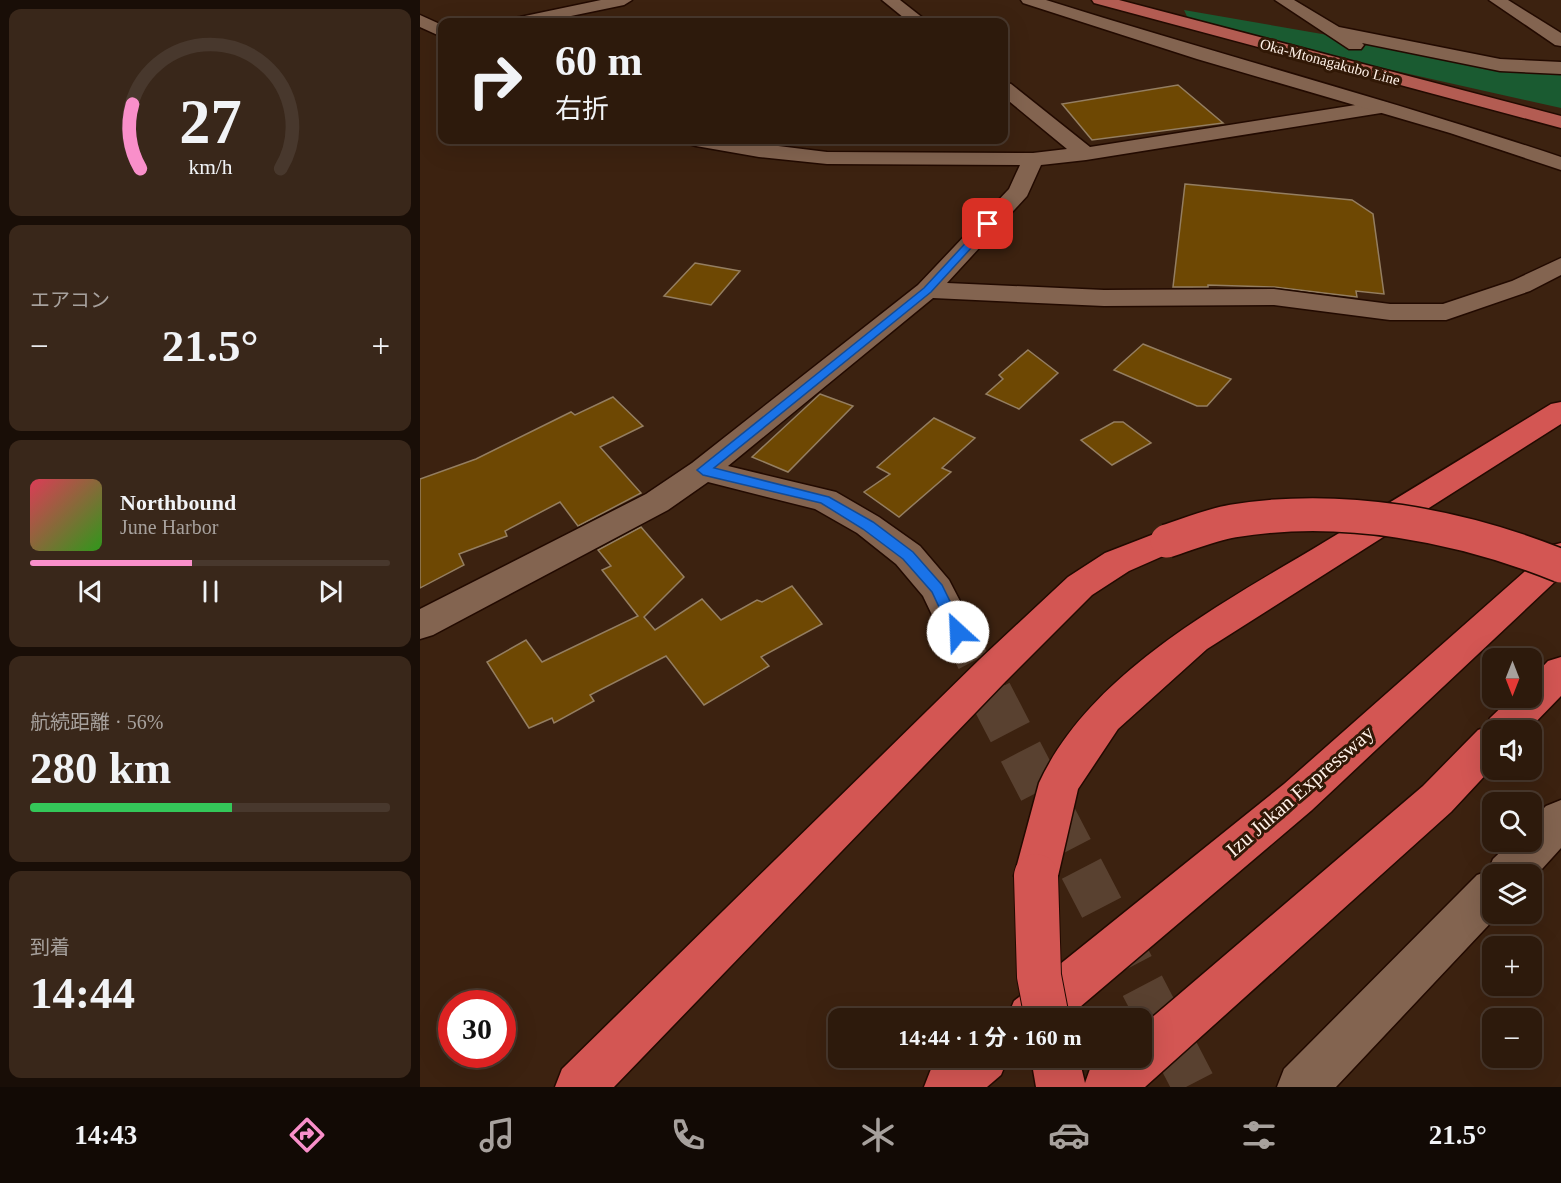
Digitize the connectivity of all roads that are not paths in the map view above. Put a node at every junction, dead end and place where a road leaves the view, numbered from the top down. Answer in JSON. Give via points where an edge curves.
{"nodes":[{"id":1,"x":624,"y":0,"type":"edge"},
{"id":2,"x":890,"y":0,"type":"edge"},
{"id":3,"x":1029,"y":0,"type":"edge"},
{"id":4,"x":1100,"y":0,"type":"edge"},
{"id":5,"x":1283,"y":0,"type":"edge"},
{"id":6,"x":1497,"y":0,"type":"edge"},
{"id":7,"x":539,"y":18,"type":"edge"},
{"id":8,"x":914,"y":18,"type":"edge"},
{"id":9,"x":420,"y":20,"type":"edge"},
{"id":10,"x":438,"y":30,"type":"edge"},
{"id":11,"x":1336,"y":33,"type":"junction"},
{"id":12,"x":1561,"y":41,"type":"edge"},
{"id":13,"x":1364,"y":50,"type":"dead end"},
{"id":14,"x":1561,"y":68,"type":"edge"},
{"id":15,"x":1008,"y":91,"type":"edge"},
{"id":16,"x":1381,"y":107,"type":"junction"},
{"id":17,"x":1561,"y":122,"type":"edge"},
{"id":18,"x":719,"y":144,"type":"edge"},
{"id":19,"x":1086,"y":154,"type":"junction"},
{"id":20,"x":1033,"y":159,"type":"junction"},
{"id":21,"x":1561,"y":165,"type":"edge"},
{"id":22,"x":1561,"y":265,"type":"edge"},
{"id":23,"x":927,"y":290,"type":"junction"},
{"id":24,"x":1561,"y":411,"type":"edge"},
{"id":25,"x":703,"y":470,"type":"junction"},
{"id":26,"x":1561,"y":555,"type":"edge"},
{"id":27,"x":1561,"y":566,"type":"edge"},
{"id":28,"x":420,"y":625,"type":"edge"},
{"id":29,"x":958,"y":632,"type":"tunnel mouth"},
{"id":30,"x":1561,"y":672,"type":"edge"},
{"id":31,"x":1514,"y":720,"type":"edge"},
{"id":32,"x":1482,"y":752,"type":"edge"},
{"id":33,"x":1561,"y":819,"type":"edge"},
{"id":34,"x":1518,"y":864,"type":"edge"},
{"id":35,"x":1482,"y":900,"type":"edge"},
{"id":36,"x":1043,"y":1008,"type":"edge"},
{"id":37,"x":1045,"y":1008,"type":"edge"},
{"id":38,"x":972,"y":1068,"type":"edge"},
{"id":39,"x":1057,"y":1068,"type":"edge"},
{"id":40,"x":580,"y":1087,"type":"edge"},
{"id":41,"x":949,"y":1087,"type":"edge"},
{"id":42,"x":1061,"y":1087,"type":"edge"},
{"id":43,"x":1108,"y":1087,"type":"edge"},
{"id":44,"x":1302,"y":1087,"type":"edge"}],
"edges":[{"from":1,"to":7,"type":"street"},
{"from":2,"to":8,"type":"street"},
{"from":3,"to":16,"type":"street"},
{"from":4,"to":17,"type":"main road","name":"Oka-Mtonagakubo Line"},
{"from":5,"to":11,"type":"street"},
{"from":6,"to":12,"type":"street"},
{"from":9,"to":10,"type":"street"},
{"from":11,"to":13,"type":"street"},
{"from":11,"to":14,"type":"street","via":[[1500,65]]},
{"from":15,"to":19,"type":"street"},
{"from":16,"to":19,"type":"street"},
{"from":16,"to":21,"type":"street"},
{"from":18,"to":20,"type":"street","via":[[827,158]]},
{"from":19,"to":20,"type":"street"},
{"from":20,"to":23,"type":"street","via":[[1019,191]]},
{"from":22,"to":23,"type":"street","via":[[1521,286],[1446,312],[1389,312],[1274,297],[1104,298]]},
{"from":23,"to":25,"type":"street"},
{"from":24,"to":37,"type":"highway","bridge":true,"via":[[1194,639],[1104,717],[1059,783],[1036,876],[1039,976]]},
{"from":25,"to":28,"type":"street","via":[[657,502]]},
{"from":25,"to":29,"type":"street","via":[[825,500],[868,525],[908,555],[937,589]]},
{"from":26,"to":36,"type":"highway","name":"Izu Jukan Expressway","via":[[1298,796]]},
{"from":27,"to":40,"type":"highway","bridge":true,"via":[[1492,542],[1436,529],[1368,518],[1295,516],[1233,521],[1167,541],[1117,562],[1080,586],[993,670]]},
{"from":30,"to":31,"type":"highway"},
{"from":32,"to":43,"type":"highway","via":[[1437,799]]},
{"from":33,"to":34,"type":"street"},
{"from":35,"to":44,"type":"street"},
{"from":38,"to":41,"type":"highway"},
{"from":39,"to":42,"type":"highway"}]}
